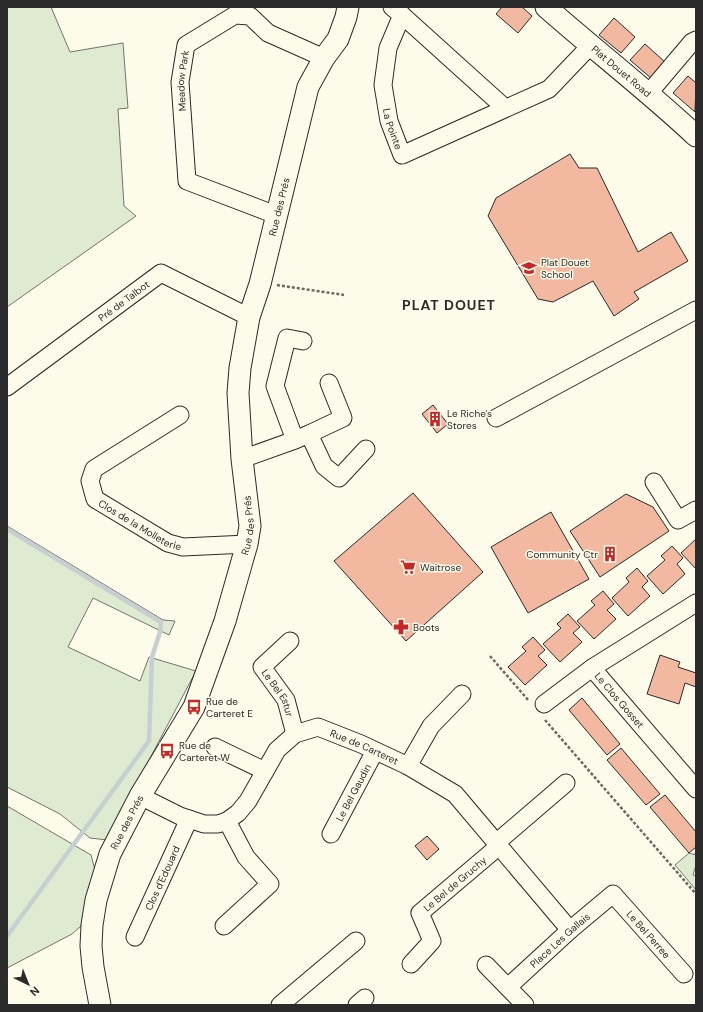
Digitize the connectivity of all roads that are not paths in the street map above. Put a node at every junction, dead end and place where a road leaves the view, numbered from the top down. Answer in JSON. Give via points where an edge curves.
{"nodes":[{"id":1,"x":348,"y":7,"type":"edge"},
{"id":2,"x":546,"y":7,"type":"edge"},
{"id":3,"x":397,"y":11,"type":"edge"},
{"id":4,"x":696,"y":40,"type":"edge"},
{"id":5,"x":590,"y":46,"type":"junction"},
{"id":6,"x":324,"y":58,"type":"junction"},
{"id":7,"x":648,"y":94,"type":"junction"},
{"id":8,"x":505,"y":108,"type":"junction"},
{"id":9,"x":696,"y":136,"type":"edge"},
{"id":10,"x":276,"y":215,"type":"junction"},
{"id":11,"x":696,"y":310,"type":"edge"},
{"id":12,"x":249,"y":317,"type":"junction"},
{"id":13,"x":303,"y":341,"type":"dead end"},
{"id":14,"x":329,"y":383,"type":"dead end"},
{"id":15,"x":7,"y":387,"type":"edge"},
{"id":16,"x":180,"y":415,"type":"dead end"},
{"id":17,"x":496,"y":418,"type":"dead end"},
{"id":18,"x":302,"y":437,"type":"junction"},
{"id":19,"x":366,"y":449,"type":"dead end"},
{"id":20,"x":242,"y":459,"type":"junction"},
{"id":21,"x":654,"y":482,"type":"dead end"},
{"id":22,"x":696,"y":510,"type":"edge"},
{"id":23,"x":247,"y":544,"type":"junction"},
{"id":24,"x":696,"y":603,"type":"edge"},
{"id":25,"x":290,"y":641,"type":"dead end"},
{"id":26,"x":592,"y":668,"type":"junction"},
{"id":27,"x":462,"y":694,"type":"dead end"},
{"id":28,"x":539,"y":708,"type":"road end"},
{"id":29,"x":295,"y":734,"type":"junction"},
{"id":30,"x":215,"y":747,"type":"dead end"},
{"id":31,"x":375,"y":751,"type":"junction"},
{"id":32,"x":408,"y":766,"type":"junction"},
{"id":33,"x":265,"y":771,"type":"junction"},
{"id":34,"x":566,"y":783,"type":"dead end"},
{"id":35,"x":696,"y":789,"type":"edge"},
{"id":36,"x":140,"y":796,"type":"junction"},
{"id":37,"x":189,"y":819,"type":"junction"},
{"id":38,"x":227,"y":822,"type":"junction"},
{"id":39,"x":331,"y":834,"type":"dead end"},
{"id":40,"x":498,"y":844,"type":"junction"},
{"id":41,"x":613,"y":894,"type":"joint"},
{"id":42,"x":224,"y":926,"type":"dead end"},
{"id":43,"x":570,"y":930,"type":"junction"},
{"id":44,"x":135,"y":937,"type":"dead end"},
{"id":45,"x":356,"y":941,"type":"dead end"},
{"id":46,"x":411,"y":964,"type":"dead end"},
{"id":47,"x":486,"y":965,"type":"dead end"},
{"id":48,"x":684,"y":974,"type":"dead end"},
{"id":49,"x":508,"y":987,"type":"junction"},
{"id":50,"x":100,"y":1005,"type":"edge"},
{"id":51,"x":280,"y":1005,"type":"edge"},
{"id":52,"x":525,"y":1005,"type":"edge"}],
"edges":[{"from":1,"to":6,"type":"main road","name":"Rue des Prés","via":[[338,39]]},
{"from":2,"to":5,"type":"main road","name":"Plat Douet Road"},
{"from":3,"to":8,"type":"street","name":"La Pointe"},
{"from":3,"to":8,"type":"street","name":"La Pointe","via":[[388,48],[384,85],[389,121],[402,155]]},
{"from":4,"to":7,"type":"street"},
{"from":5,"to":7,"type":"main road","name":"Plat Douet Road"},
{"from":5,"to":8,"type":"street","name":"La Pointe","via":[[549,89]]},
{"from":6,"to":10,"type":"main road","name":"Rue des Prés","via":[[308,87]]},
{"from":6,"to":10,"type":"street","name":"Meadow Park","via":[[268,33],[250,16],[243,15],[235,15],[186,45],[180,82],[187,181]]},
{"from":7,"to":9,"type":"main road","name":"Plat Douet Road"},
{"from":10,"to":12,"type":"main road","name":"Rue des Prés","via":[[260,284]]},
{"from":11,"to":17,"type":"street"},
{"from":12,"to":15,"type":"street","name":"Pré de Talbot","via":[[161,273]]},
{"from":12,"to":20,"type":"main road","name":"Rue des Prés","via":[[238,393]]},
{"from":13,"to":18,"type":"street","via":[[287,338],[275,386]]},
{"from":14,"to":18,"type":"street","via":[[343,418]]},
{"from":16,"to":23,"type":"street","name":"Clos de la Molleterie","via":[[94,469],[90,481],[95,499],[168,543],[183,547]]},
{"from":18,"to":19,"type":"street","via":[[324,466],[339,478]]},
{"from":18,"to":20,"type":"street"},
{"from":20,"to":23,"type":"main road","name":"Rue des Prés","via":[[250,526]]},
{"from":21,"to":22,"type":"street","via":[[678,520]]},
{"from":23,"to":36,"type":"main road","name":"Rue des Prés","via":[[225,621],[194,707]]},
{"from":24,"to":26,"type":"street","name":"Le Clos Gosset"},
{"from":25,"to":29,"type":"street","name":"Le Bel Estur","via":[[262,667],[286,700]]},
{"from":26,"to":28,"type":"street"},
{"from":26,"to":35,"type":"street","name":"Le Clos Gosset"},
{"from":27,"to":32,"type":"street","via":[[431,726]]},
{"from":29,"to":31,"type":"street","name":"Rue de Carteret","via":[[318,727]]},
{"from":29,"to":33,"type":"street","name":"Rue de Carteret","via":[[277,750]]},
{"from":30,"to":33,"type":"street"},
{"from":31,"to":32,"type":"street","name":"Rue de Carteret"},
{"from":31,"to":39,"type":"street","name":"Le Bel Gaudin"},
{"from":32,"to":40,"type":"street","name":"Rue de Carteret","via":[[455,794]]},
{"from":33,"to":38,"type":"street","name":"Rue de Carteret","via":[[248,801]]},
{"from":34,"to":40,"type":"street"},
{"from":36,"to":37,"type":"street"},
{"from":36,"to":50,"type":"main road","name":"Rue des Prés","via":[[110,854],[96,900],[91,946]]},
{"from":37,"to":38,"type":"street","via":[[204,824]]},
{"from":37,"to":44,"type":"street","name":"Clos d'Edouard"},
{"from":38,"to":42,"type":"street","via":[[246,858],[270,884]]},
{"from":40,"to":43,"type":"street","name":"Rue de Carteret"},
{"from":40,"to":46,"type":"street","name":"Le Bel de Gruchy","via":[[420,913],[432,941]]},
{"from":41,"to":43,"type":"street","name":"Place Les Gallais"},
{"from":41,"to":48,"type":"street","name":"Le Bel Perree"},
{"from":43,"to":49,"type":"street","name":"Place Les Gallais"},
{"from":45,"to":51,"type":"street"},
{"from":47,"to":49,"type":"street"},
{"from":49,"to":52,"type":"street"}]}
